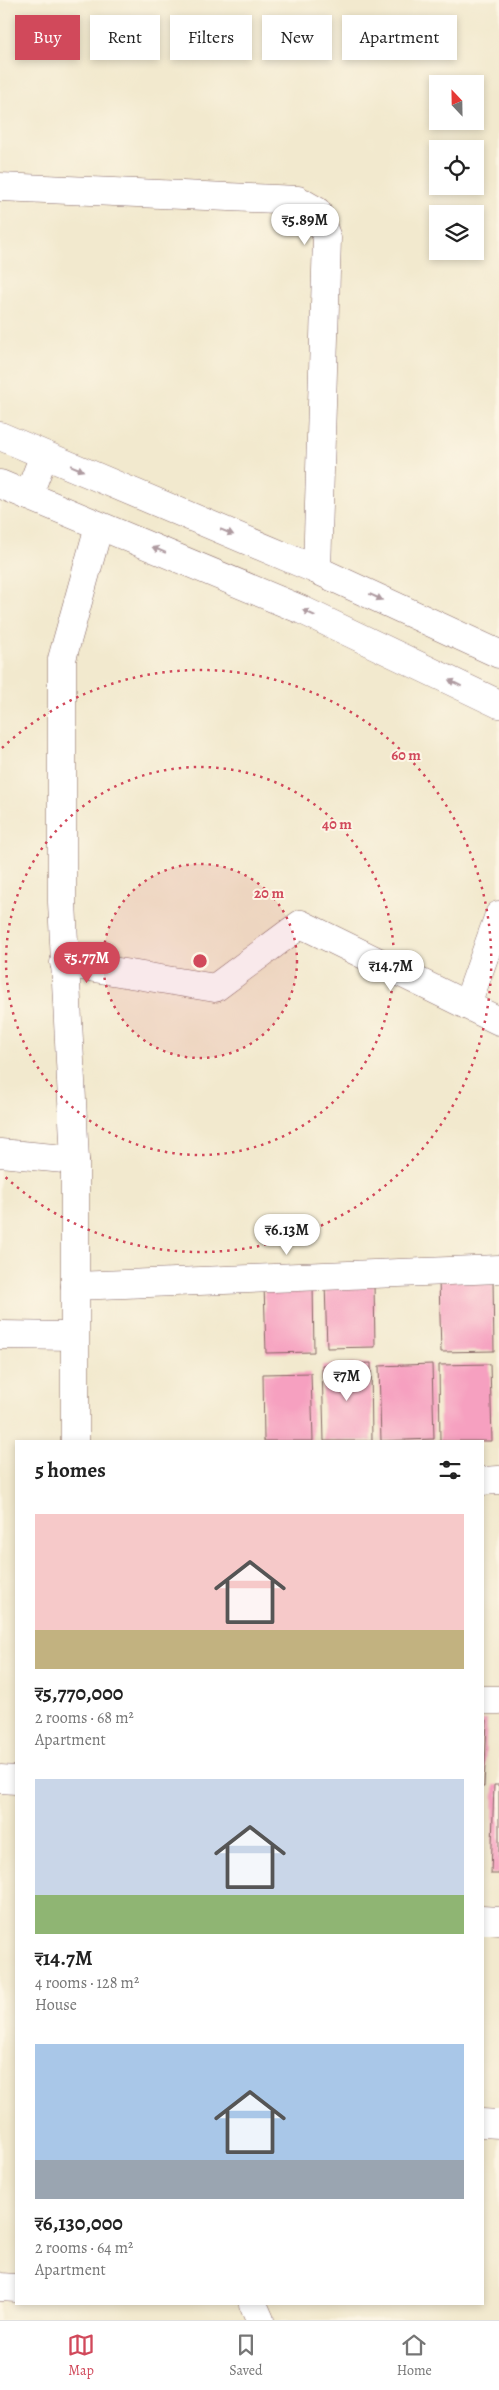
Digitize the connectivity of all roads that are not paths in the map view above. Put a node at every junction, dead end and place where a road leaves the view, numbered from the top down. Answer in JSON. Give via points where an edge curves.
{"nodes":[{"id":1,"x":0,"y":187,"type":"edge"},
{"id":2,"x":0,"y":436,"type":"edge"},
{"id":3,"x":44,"y":454,"type":"junction"},
{"id":4,"x":0,"y":484,"type":"edge"},
{"id":5,"x":28,"y":496,"type":"junction"},
{"id":6,"x":99,"y":526,"type":"junction"},
{"id":7,"x":317,"y":570,"type":"junction"},
{"id":8,"x":499,"y":654,"type":"edge"},
{"id":9,"x":499,"y":704,"type":"edge"},
{"id":10,"x":499,"y":916,"type":"edge"},
{"id":11,"x":64,"y":964,"type":"junction"},
{"id":12,"x":467,"y":1005,"type":"junction"},
{"id":13,"x":499,"y":1021,"type":"edge"},
{"id":14,"x":0,"y":1153,"type":"edge"},
{"id":15,"x":75,"y":1160,"type":"junction"},
{"id":16,"x":499,"y":1269,"type":"edge"},
{"id":17,"x":75,"y":1286,"type":"junction"},
{"id":18,"x":0,"y":1335,"type":"edge"},
{"id":19,"x":74,"y":1336,"type":"junction"},
{"id":20,"x":76,"y":1440,"type":"edge"},
{"id":21,"x":499,"y":1480,"type":"edge"},
{"id":22,"x":484,"y":1481,"type":"edge"},
{"id":23,"x":484,"y":1700,"type":"edge"},
{"id":24,"x":499,"y":1700,"type":"edge"},
{"id":25,"x":0,"y":1779,"type":"edge"},
{"id":26,"x":15,"y":1780,"type":"edge"},
{"id":27,"x":484,"y":1920,"type":"edge"},
{"id":28,"x":499,"y":1921,"type":"edge"},
{"id":29,"x":484,"y":2123,"type":"edge"},
{"id":30,"x":499,"y":2124,"type":"edge"},
{"id":31,"x":0,"y":2287,"type":"edge"},
{"id":32,"x":15,"y":2288,"type":"edge"},
{"id":33,"x":253,"y":2305,"type":"edge"},
{"id":34,"x":260,"y":2320,"type":"edge"}],
"edges":[{"from":1,"to":7,"type":"main road","via":[[298,200],[317,211],[327,238]]},
{"from":2,"to":3,"type":"main road"},
{"from":3,"to":5,"type":"main road"},
{"from":3,"to":7,"type":"main road","one_way":true},
{"from":4,"to":5,"type":"main road"},
{"from":5,"to":6,"type":"main road"},
{"from":9,"to":6,"type":"main road","one_way":true,"via":[[302,610]]},
{"from":6,"to":11,"type":"main road","via":[[62,660]]},
{"from":7,"to":8,"type":"main road","one_way":true},
{"from":10,"to":12,"type":"main road"},
{"from":11,"to":12,"type":"main road","via":[[215,988],[301,924]]},
{"from":11,"to":15,"type":"main road"},
{"from":12,"to":13,"type":"main road"},
{"from":14,"to":15,"type":"main road"},
{"from":15,"to":17,"type":"main road"},
{"from":16,"to":17,"type":"main road"},
{"from":17,"to":19,"type":"main road"},
{"from":18,"to":19,"type":"main road"},
{"from":19,"to":20,"type":"main road"},
{"from":21,"to":22,"type":"main road"},
{"from":23,"to":24,"type":"main road"},
{"from":25,"to":26,"type":"main road"},
{"from":27,"to":28,"type":"main road"},
{"from":29,"to":30,"type":"main road"},
{"from":31,"to":32,"type":"main road"},
{"from":33,"to":34,"type":"main road"}]}
